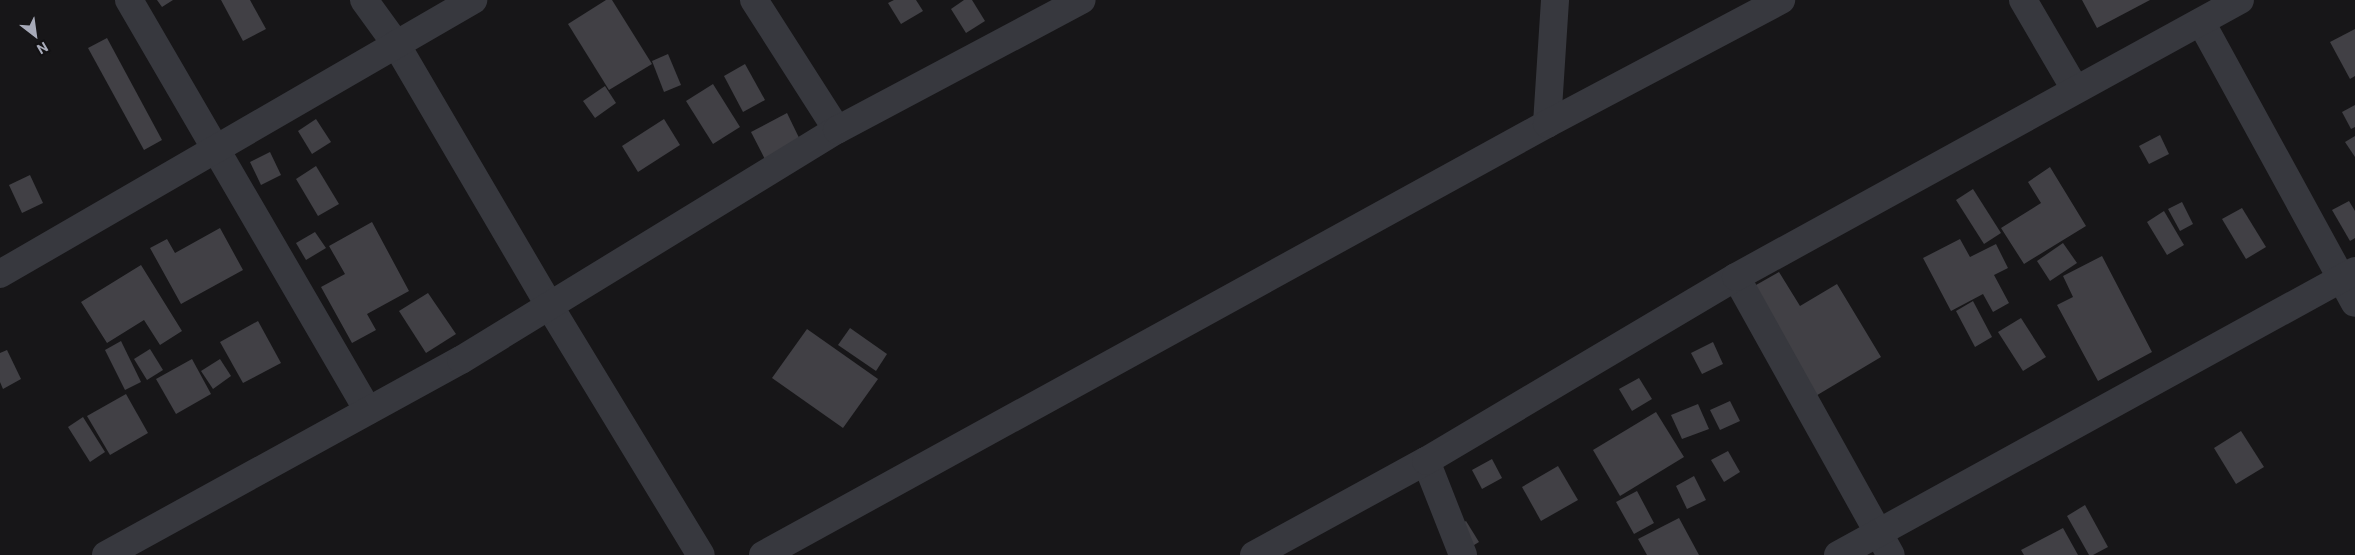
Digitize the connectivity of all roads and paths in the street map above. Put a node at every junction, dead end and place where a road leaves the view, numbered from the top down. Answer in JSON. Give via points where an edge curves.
{"nodes":[{"id":1,"x":129,"y":0,"type":"edge"},
{"id":2,"x":364,"y":0,"type":"edge"},
{"id":3,"x":473,"y":0,"type":"edge"},
{"id":4,"x":754,"y":0,"type":"edge"},
{"id":5,"x":1082,"y":0,"type":"edge"},
{"id":6,"x":1555,"y":0,"type":"edge"},
{"id":7,"x":1781,"y":0,"type":"edge"},
{"id":8,"x":2023,"y":0,"type":"edge"},
{"id":9,"x":2240,"y":0,"type":"edge"},
{"id":10,"x":2201,"y":22,"type":"junction"},
{"id":11,"x":396,"y":44,"type":"junction"},
{"id":12,"x":2075,"y":89,"type":"junction"},
{"id":13,"x":1546,"y":124,"type":"junction"},
{"id":14,"x":837,"y":130,"type":"junction"},
{"id":15,"x":214,"y":150,"type":"junction"},
{"id":16,"x":0,"y":274,"type":"edge"},
{"id":17,"x":2348,"y":275,"type":"edge"},
{"id":18,"x":1736,"y":277,"type":"junction"},
{"id":19,"x":2355,"y":303,"type":"edge"},
{"id":20,"x":550,"y":308,"type":"junction"},
{"id":21,"x":368,"y":411,"type":"junction"},
{"id":22,"x":1426,"y":461,"type":"junction"},
{"id":23,"x":1885,"y":544,"type":"edge"},
{"id":24,"x":106,"y":555,"type":"edge"},
{"id":25,"x":701,"y":555,"type":"edge"},
{"id":26,"x":763,"y":555,"type":"edge"},
{"id":27,"x":1254,"y":555,"type":"edge"},
{"id":28,"x":1463,"y":555,"type":"edge"},
{"id":29,"x":1838,"y":555,"type":"edge"}],
"edges":[{"from":1,"to":15,"type":"street"},
{"from":2,"to":11,"type":"street"},
{"from":3,"to":11,"type":"street"},
{"from":4,"to":14,"type":"street"},
{"from":5,"to":14,"type":"street"},
{"from":6,"to":13,"type":"street"},
{"from":7,"to":13,"type":"street"},
{"from":8,"to":12,"type":"street"},
{"from":9,"to":10,"type":"street"},
{"from":10,"to":12,"type":"street"},
{"from":10,"to":17,"type":"street"},
{"from":11,"to":15,"type":"street"},
{"from":11,"to":20,"type":"street"},
{"from":12,"to":18,"type":"street"},
{"from":13,"to":26,"type":"street"},
{"from":14,"to":20,"type":"street"},
{"from":15,"to":16,"type":"street"},
{"from":15,"to":21,"type":"street"},
{"from":17,"to":19,"type":"street"},
{"from":17,"to":23,"type":"street"},
{"from":18,"to":22,"type":"street"},
{"from":18,"to":23,"type":"street"},
{"from":20,"to":21,"type":"street"},
{"from":20,"to":25,"type":"street"},
{"from":21,"to":24,"type":"street"},
{"from":22,"to":27,"type":"street"},
{"from":22,"to":28,"type":"street"},
{"from":23,"to":29,"type":"street"}]}
